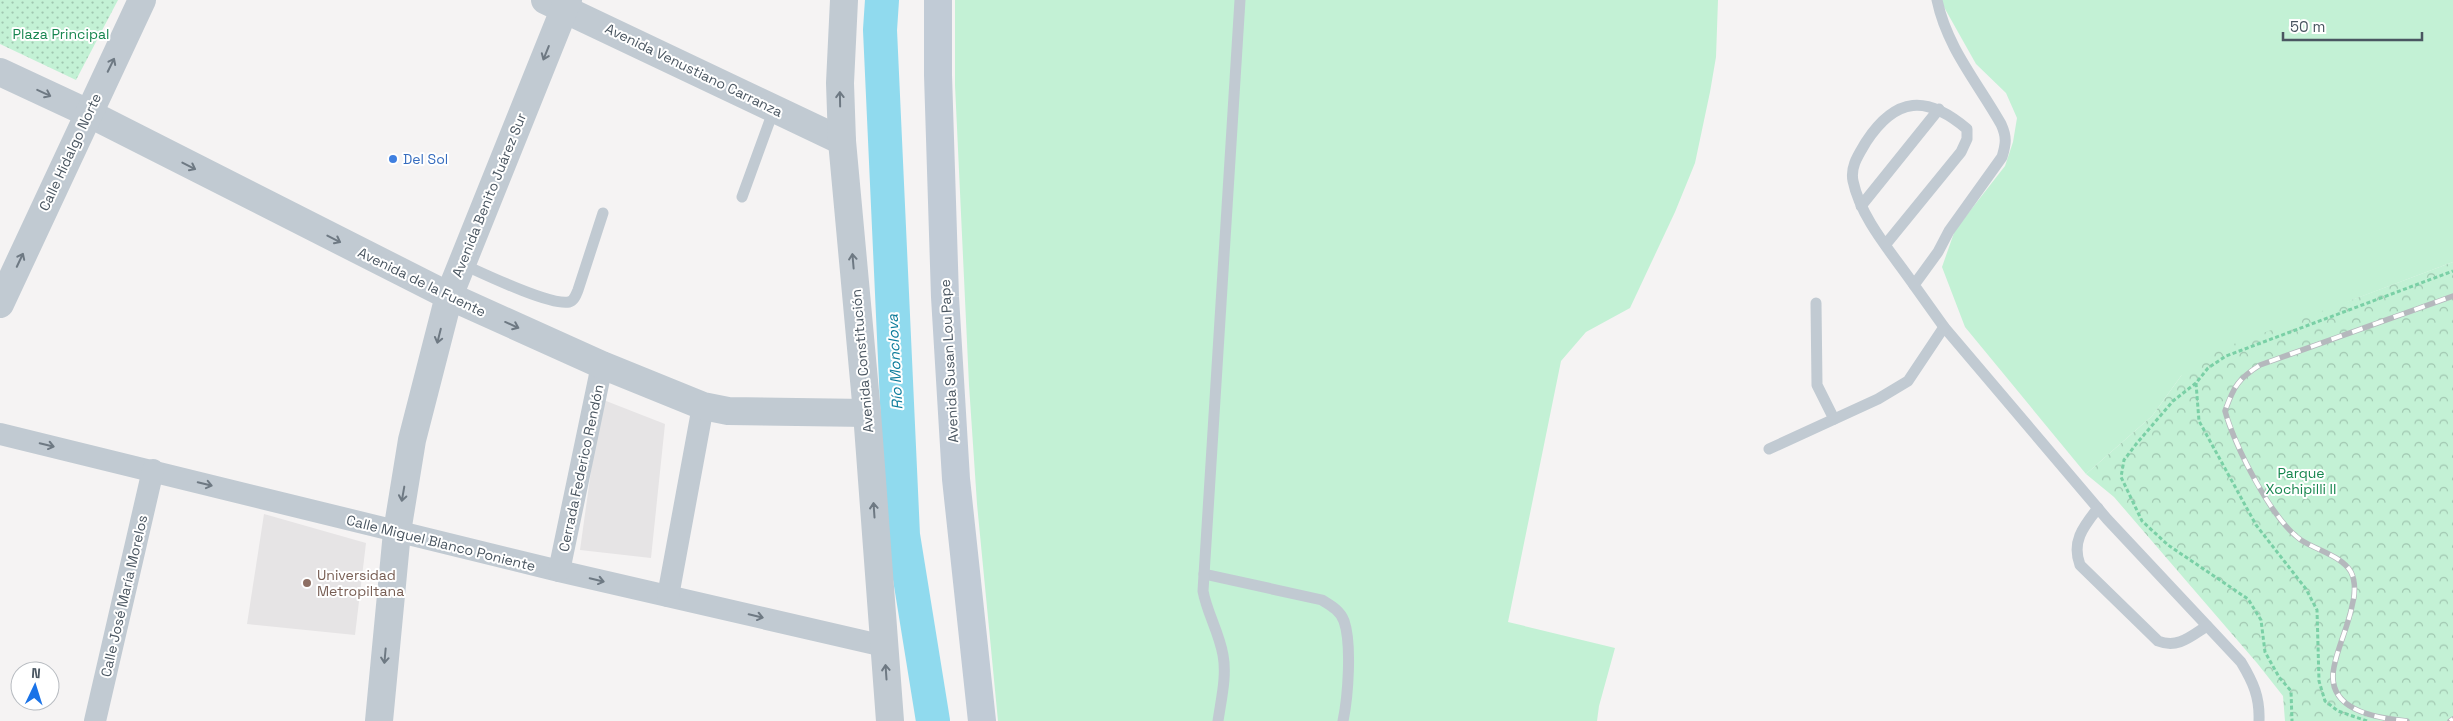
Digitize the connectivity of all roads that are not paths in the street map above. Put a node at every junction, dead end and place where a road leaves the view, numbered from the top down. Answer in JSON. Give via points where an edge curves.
{"nodes":[{"id":1,"x":142,"y":0,"type":"edge"},
{"id":2,"x":844,"y":0,"type":"edge"},
{"id":3,"x":938,"y":0,"type":"edge"},
{"id":4,"x":1240,"y":0,"type":"edge"},
{"id":5,"x":1937,"y":0,"type":"edge"},
{"id":6,"x":559,"y":3,"type":"edge"},
{"id":7,"x":0,"y":72,"type":"edge"},
{"id":8,"x":774,"y":109,"type":"junction"},
{"id":9,"x":1939,"y":109,"type":"junction"},
{"id":10,"x":88,"y":113,"type":"junction"},
{"id":11,"x":842,"y":141,"type":"junction"},
{"id":12,"x":742,"y":197,"type":"dead end"},
{"id":13,"x":1861,"y":206,"type":"junction"},
{"id":14,"x":603,"y":213,"type":"dead end"},
{"id":15,"x":1886,"y":244,"type":"junction"},
{"id":16,"x":462,"y":264,"type":"junction"},
{"id":17,"x":1914,"y":285,"type":"junction"},
{"id":18,"x":449,"y":296,"type":"junction"},
{"id":19,"x":1816,"y":303,"type":"dead end"},
{"id":20,"x":0,"y":304,"type":"edge"},
{"id":21,"x":1944,"y":327,"type":"junction"},
{"id":22,"x":602,"y":365,"type":"junction"},
{"id":23,"x":703,"y":406,"type":"junction"},
{"id":24,"x":867,"y":414,"type":"junction"},
{"id":25,"x":1834,"y":420,"type":"junction"},
{"id":26,"x":0,"y":434,"type":"edge"},
{"id":27,"x":1769,"y":448,"type":"dead end"},
{"id":28,"x":153,"y":470,"type":"junction"},
{"id":29,"x":2098,"y":508,"type":"junction"},
{"id":30,"x":397,"y":532,"type":"junction"},
{"id":31,"x":559,"y":571,"type":"junction"},
{"id":32,"x":1204,"y":574,"type":"junction"},
{"id":33,"x":668,"y":596,"type":"junction"},
{"id":34,"x":2207,"y":626,"type":"junction"},
{"id":35,"x":884,"y":646,"type":"junction"},
{"id":36,"x":95,"y":721,"type":"edge"},
{"id":37,"x":379,"y":721,"type":"edge"},
{"id":38,"x":890,"y":721,"type":"edge"},
{"id":39,"x":982,"y":721,"type":"edge"},
{"id":40,"x":1218,"y":721,"type":"edge"},
{"id":41,"x":1343,"y":721,"type":"edge"},
{"id":42,"x":2258,"y":721,"type":"edge"}],
"edges":[{"from":10,"to":1,"type":"street","name":"Calle Hidalgo Norte","one_way":true},
{"from":11,"to":2,"type":"street","name":"Avenida Constitución","one_way":true,"via":[[840,83]]},
{"from":3,"to":39,"type":"main road","name":"Avenida Susan Lou Pape","via":[[945,297],[956,479]]},
{"from":4,"to":32,"type":"lane"},
{"from":5,"to":17,"type":"lane","via":[[1943,24],[1954,47],[2002,124],[2006,144],[2002,157]]},
{"from":6,"to":8,"type":"street","name":"Avenida Venustiano Carranza"},
{"from":6,"to":16,"type":"street","name":"Avenida Benito Juárez Sur","one_way":true},
{"from":7,"to":10,"type":"street","name":"Avenida de la Fuente","one_way":true},
{"from":8,"to":11,"type":"street","name":"Avenida Venustiano Carranza"},
{"from":8,"to":12,"type":"lane"},
{"from":9,"to":13,"type":"lane"},
{"from":9,"to":13,"type":"lane","via":[[1918,105],[1905,108],[1893,113],[1872,133],[1853,167],[1852,178]]},
{"from":9,"to":15,"type":"lane","via":[[1967,129],[1967,139],[1961,152]]},
{"from":10,"to":18,"type":"street","name":"Avenida de la Fuente","one_way":true},
{"from":20,"to":10,"type":"street","name":"Calle Hidalgo Norte","one_way":true},
{"from":24,"to":11,"type":"street","name":"Avenida Constitución","one_way":true},
{"from":13,"to":15,"type":"lane"},
{"from":14,"to":16,"type":"lane","via":[[578,290],[568,302],[544,298]]},
{"from":15,"to":17,"type":"lane"},
{"from":16,"to":18,"type":"street","name":"Avenida Benito Juárez Sur"},
{"from":17,"to":21,"type":"lane"},
{"from":18,"to":22,"type":"street","name":"Avenida de la Fuente","one_way":true},
{"from":18,"to":30,"type":"street","name":"Avenida Benito Juárez Sur","one_way":true,"via":[[412,440]]},
{"from":19,"to":25,"type":"lane","via":[[1817,385]]},
{"from":21,"to":25,"type":"lane","via":[[1908,382]]},
{"from":21,"to":29,"type":"lane"},
{"from":22,"to":23,"type":"street","name":"Avenida de la Fuente"},
{"from":22,"to":31,"type":"street","name":"Cerrada Federico Rendón"},
{"from":23,"to":24,"type":"street","name":"Avenida de la Fuente","via":[[728,411]]},
{"from":23,"to":33,"type":"street"},
{"from":35,"to":24,"type":"street","name":"Avenida Constitución","one_way":true},
{"from":25,"to":27,"type":"lane"},
{"from":26,"to":28,"type":"street","name":"Calle Miguel Blanco Poniente","one_way":true},
{"from":28,"to":30,"type":"street","name":"Calle Miguel Blanco Poniente","one_way":true},
{"from":28,"to":36,"type":"street","name":"Calle José María Morelos"},
{"from":29,"to":34,"type":"lane"},
{"from":29,"to":34,"type":"lane","via":[[2077,539],[2080,564],[2158,641],[2167,644],[2184,641]]},
{"from":30,"to":31,"type":"street","name":"Calle Miguel Blanco Poniente"},
{"from":30,"to":37,"type":"street","name":"Avenida Benito Juárez Sur","one_way":true},
{"from":31,"to":33,"type":"street","name":"Calle Miguel Blanco Poniente","one_way":true},
{"from":32,"to":40,"type":"lane","via":[[1206,607],[1224,656]]},
{"from":32,"to":41,"type":"lane","via":[[1322,600],[1337,610],[1344,620],[1346,633],[1348,696]]},
{"from":33,"to":35,"type":"street","name":"Calle Miguel Blanco Poniente","one_way":true},
{"from":34,"to":42,"type":"lane","via":[[2253,681],[2258,698]]},
{"from":38,"to":35,"type":"street","name":"Avenida Constitución","one_way":true}]}
